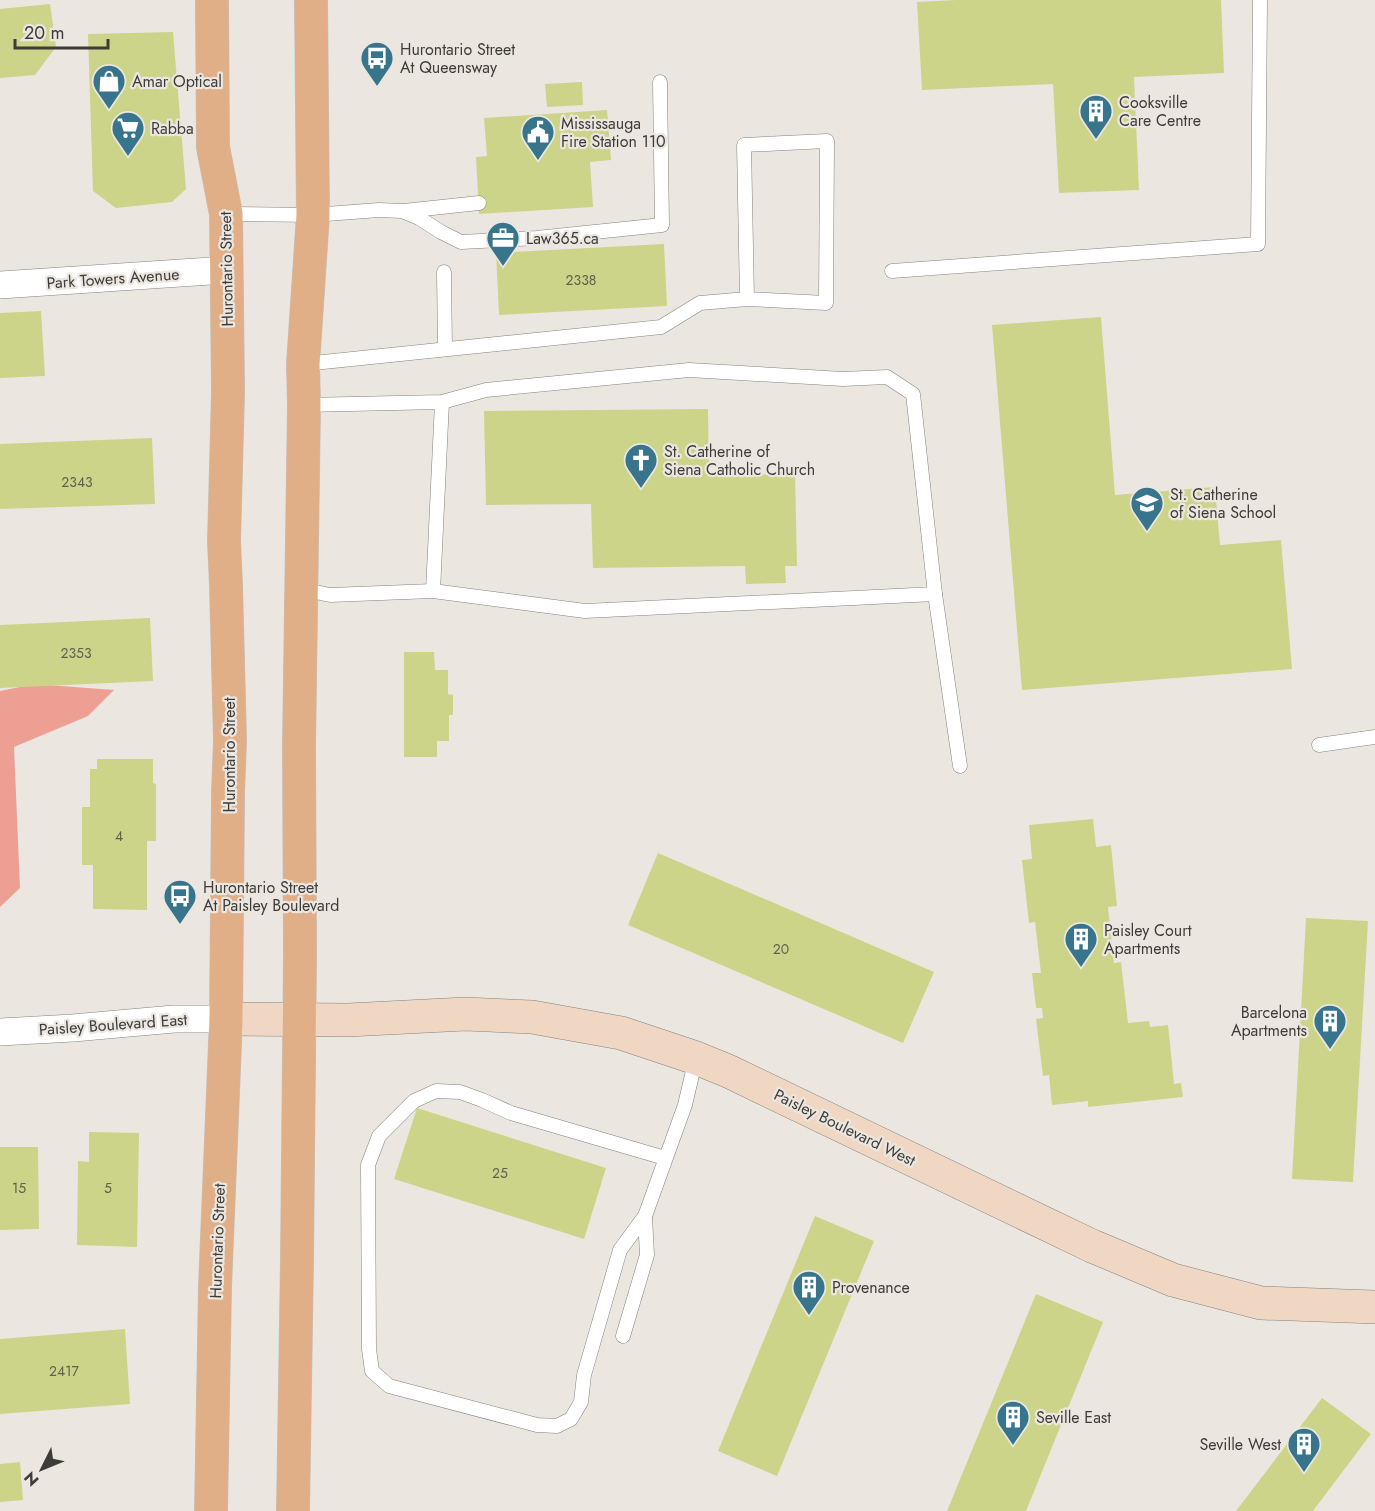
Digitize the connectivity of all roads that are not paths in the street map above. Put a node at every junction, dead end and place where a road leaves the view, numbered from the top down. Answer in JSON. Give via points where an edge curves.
{"nodes":[{"id":1,"x":212,"y":0,"type":"edge"},
{"id":2,"x":311,"y":0,"type":"edge"},
{"id":3,"x":1260,"y":0,"type":"edge"},
{"id":4,"x":660,"y":82,"type":"dead end"},
{"id":5,"x":478,"y":203,"type":"dead end"},
{"id":6,"x":402,"y":211,"type":"junction"},
{"id":7,"x":226,"y":214,"type":"junction"},
{"id":8,"x":313,"y":215,"type":"junction"},
{"id":9,"x":226,"y":270,"type":"junction"},
{"id":10,"x":892,"y":271,"type":"dead end"},
{"id":11,"x":444,"y":272,"type":"dead end"},
{"id":12,"x":0,"y":285,"type":"edge"},
{"id":13,"x":747,"y":299,"type":"junction"},
{"id":14,"x":445,"y":349,"type":"junction"},
{"id":15,"x":303,"y":364,"type":"junction"},
{"id":16,"x":441,"y":402,"type":"junction"},
{"id":17,"x":303,"y":405,"type":"junction"},
{"id":18,"x":301,"y":589,"type":"junction"},
{"id":19,"x":433,"y":591,"type":"junction"},
{"id":20,"x":935,"y":594,"type":"junction"},
{"id":21,"x":1375,"y":736,"type":"edge"},
{"id":22,"x":1318,"y":745,"type":"dead end"},
{"id":23,"x":960,"y":766,"type":"dead end"},
{"id":24,"x":226,"y":1019,"type":"junction"},
{"id":25,"x":298,"y":1019,"type":"junction"},
{"id":26,"x":0,"y":1032,"type":"edge"},
{"id":27,"x":696,"y":1058,"type":"junction"},
{"id":28,"x":665,"y":1158,"type":"junction"},
{"id":29,"x":645,"y":1216,"type":"junction"},
{"id":30,"x":1375,"y":1307,"type":"edge"},
{"id":31,"x":623,"y":1336,"type":"dead end"},
{"id":32,"x":211,"y":1511,"type":"edge"},
{"id":33,"x":292,"y":1511,"type":"edge"}],
"edges":[{"from":1,"to":7,"type":"main road","name":"Hurontario Street","via":[[213,147]]},
{"from":2,"to":8,"type":"main road"},
{"from":3,"to":10,"type":"lane","via":[[1258,244]]},
{"from":4,"to":6,"type":"lane","via":[[662,225],[461,242]]},
{"from":5,"to":6,"type":"lane"},
{"from":6,"to":8,"type":"lane"},
{"from":7,"to":8,"type":"lane"},
{"from":7,"to":9,"type":"main road","name":"Hurontario Street"},
{"from":8,"to":15,"type":"main road"},
{"from":9,"to":12,"type":"street","name":"Park Towers Avenue"},
{"from":9,"to":24,"type":"main road","name":"Hurontario Street","via":[[224,542],[230,740]]},
{"from":11,"to":14,"type":"lane"},
{"from":13,"to":13,"type":"lane","via":[[826,303],[827,141],[744,145]]},
{"from":13,"to":14,"type":"lane","via":[[700,303],[661,327]]},
{"from":14,"to":15,"type":"lane"},
{"from":15,"to":17,"type":"main road"},
{"from":16,"to":17,"type":"lane"},
{"from":16,"to":19,"type":"lane"},
{"from":16,"to":20,"type":"lane","via":[[486,390],[688,370],[843,379],[887,377],[913,394]]},
{"from":17,"to":18,"type":"main road"},
{"from":18,"to":19,"type":"lane","via":[[330,595]]},
{"from":18,"to":25,"type":"main road"},
{"from":19,"to":20,"type":"lane","via":[[585,611]]},
{"from":20,"to":23,"type":"lane"},
{"from":21,"to":22,"type":"lane"},
{"from":24,"to":25,"type":"street","name":"Paisley Boulevard West"},
{"from":24,"to":26,"type":"street","name":"Paisley Boulevard East"},
{"from":24,"to":32,"type":"main road","name":"Hurontario Street"},
{"from":25,"to":27,"type":"street","name":"Paisley Boulevard West","via":[[465,1014],[532,1017],[621,1033]]},
{"from":25,"to":33,"type":"main road"},
{"from":27,"to":28,"type":"lane"},
{"from":27,"to":30,"type":"street","name":"Paisley Boulevard West","via":[[1173,1280],[1261,1303]]},
{"from":28,"to":29,"type":"lane"},
{"from":28,"to":29,"type":"lane","via":[[511,1113],[460,1092],[436,1091],[414,1101],[379,1136],[368,1165],[372,1371],[389,1386],[537,1425],[557,1426],[571,1419],[580,1402],[584,1375],[620,1250]]},
{"from":29,"to":31,"type":"lane","via":[[647,1256]]}]}
